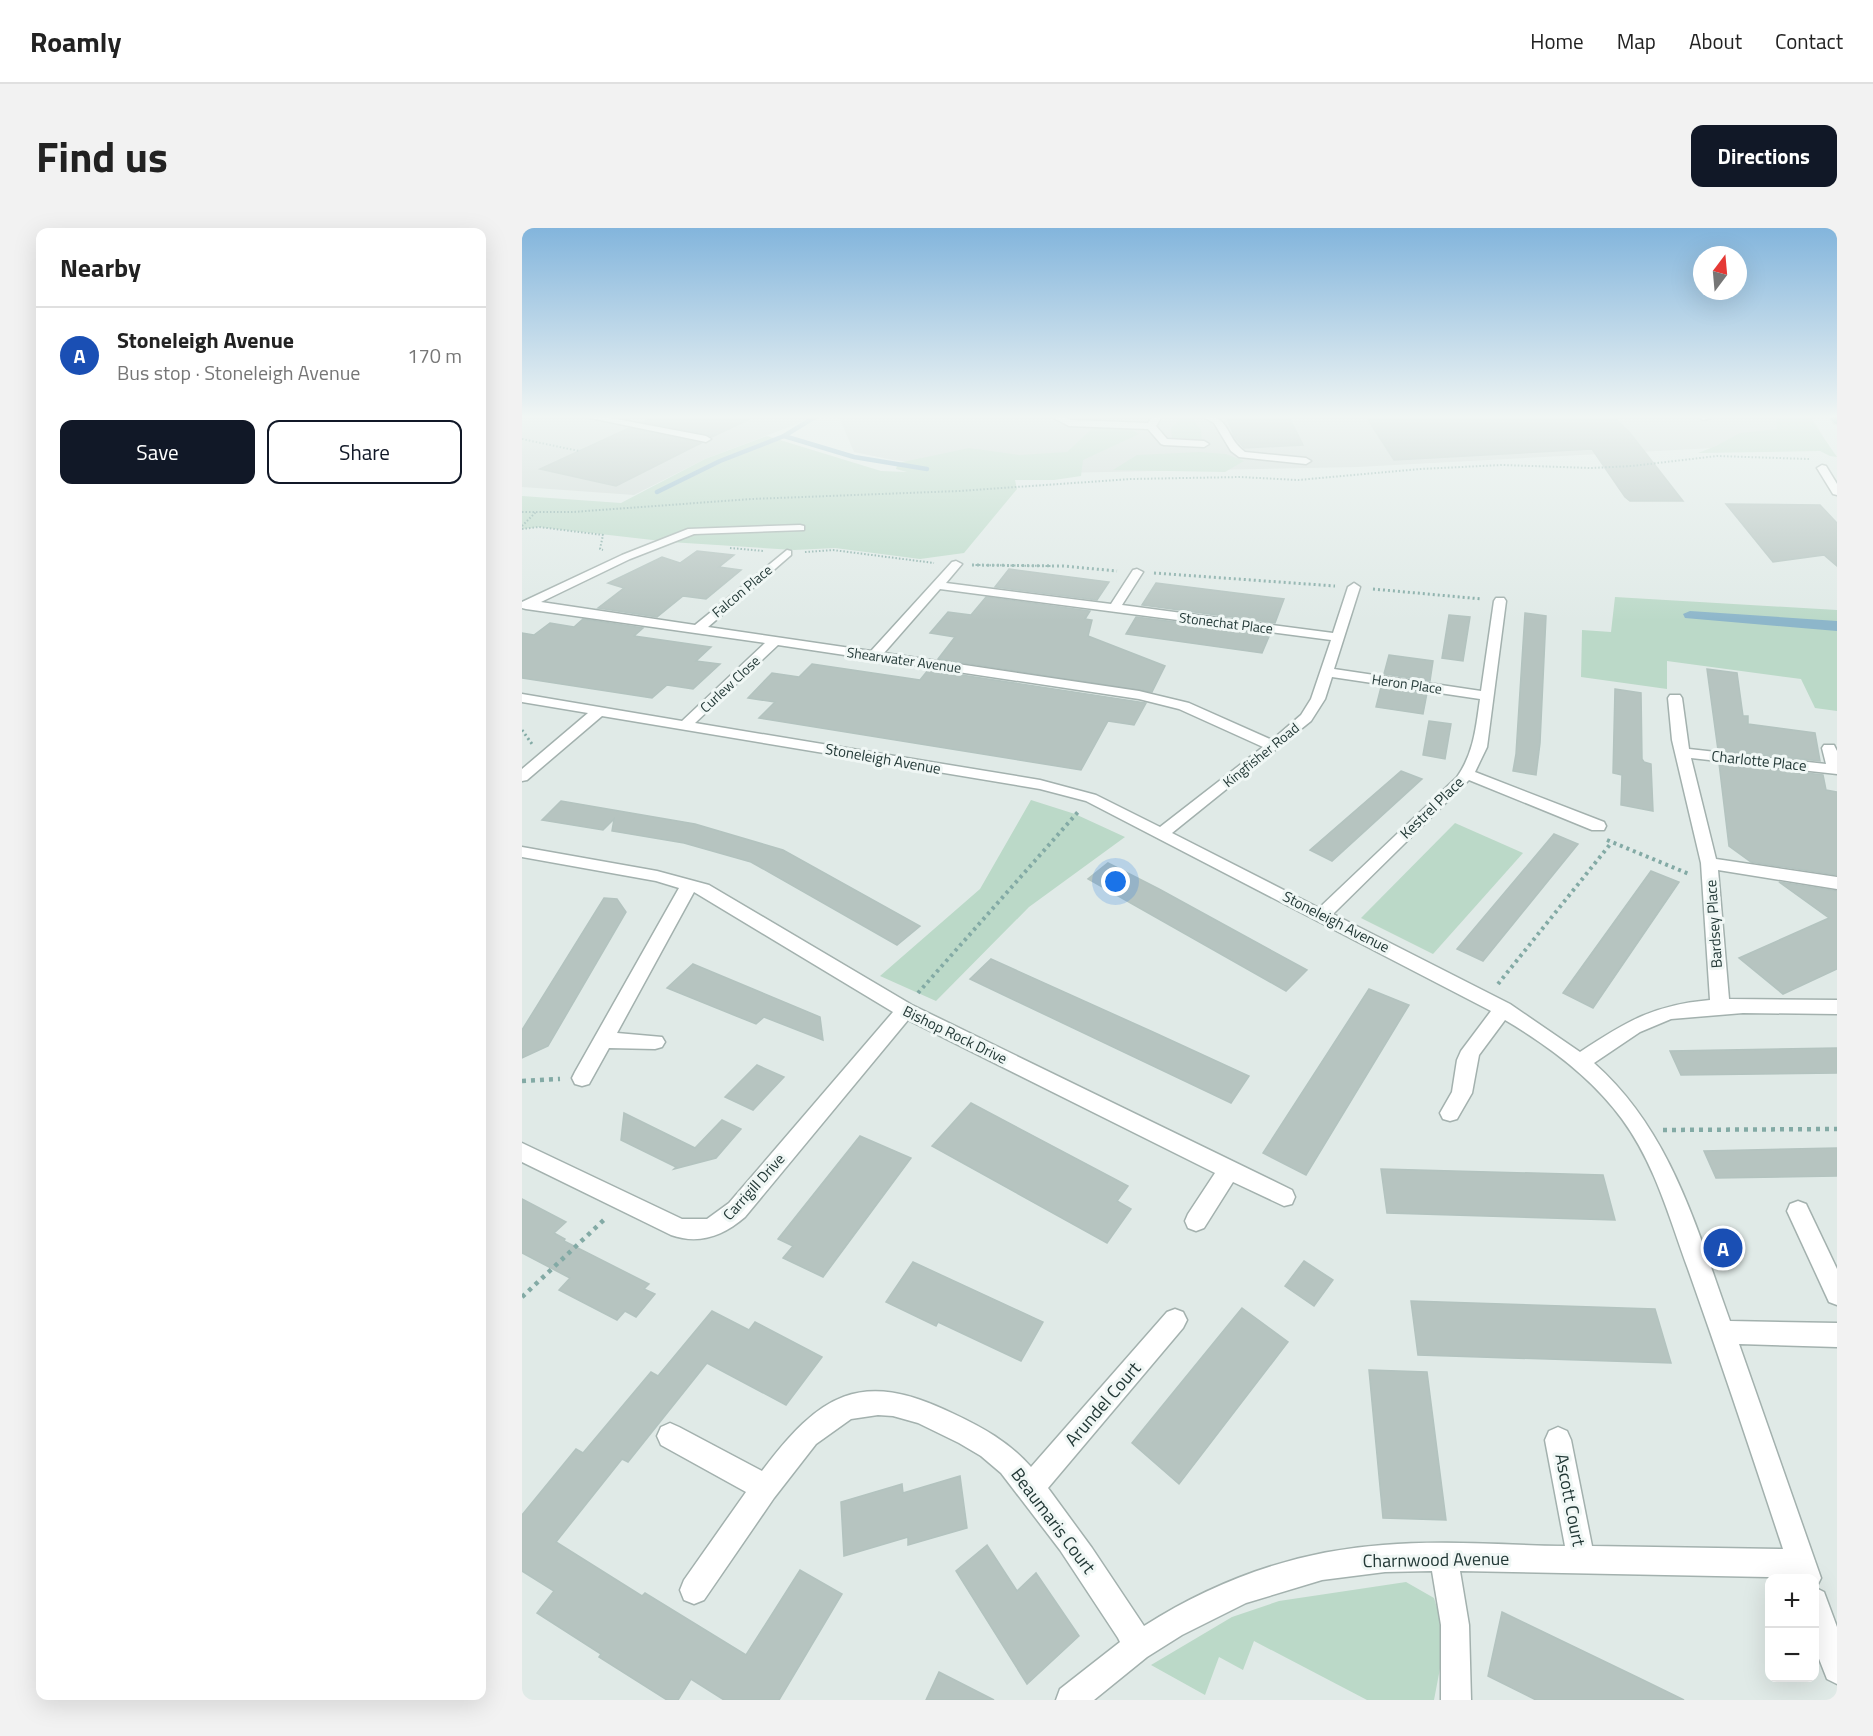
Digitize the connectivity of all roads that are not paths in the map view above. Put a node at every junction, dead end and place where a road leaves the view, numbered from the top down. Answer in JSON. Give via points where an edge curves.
{"nodes":[{"id":1,"x":800,"y":528,"type":"dead end"},
{"id":2,"x":787,"y":553,"type":"road end"},
{"id":3,"x":956,"y":564,"type":"road end"},
{"id":4,"x":1137,"y":572,"type":"road end"},
{"id":5,"x":937,"y":585,"type":"junction"},
{"id":6,"x":1354,"y":587,"type":"road end"},
{"id":7,"x":1500,"y":601,"type":"road end"},
{"id":8,"x":525,"y":606,"type":"edge"},
{"id":9,"x":1114,"y":608,"type":"junction"},
{"id":10,"x":697,"y":630,"type":"junction"},
{"id":11,"x":1337,"y":638,"type":"junction"},
{"id":12,"x":774,"y":642,"type":"junction"},
{"id":13,"x":873,"y":656,"type":"junction"},
{"id":14,"x":1327,"y":672,"type":"junction"},
{"id":15,"x":1488,"y":696,"type":"junction"},
{"id":16,"x":522,"y":698,"type":"edge"},
{"id":17,"x":1675,"y":698,"type":"dead end"},
{"id":18,"x":599,"y":711,"type":"junction"},
{"id":19,"x":685,"y":725,"type":"junction"},
{"id":20,"x":1273,"y":746,"type":"junction"},
{"id":21,"x":1829,"y":748,"type":"dead end"},
{"id":22,"x":1682,"y":753,"type":"junction"},
{"id":23,"x":1836,"y":770,"type":"edge"},
{"id":24,"x":1467,"y":774,"type":"junction"},
{"id":25,"x":522,"y":777,"type":"edge"},
{"id":26,"x":1598,"y":826,"type":"dead end"},
{"id":27,"x":1162,"y":833,"type":"junction"},
{"id":28,"x":522,"y":852,"type":"edge"},
{"id":29,"x":1709,"y":863,"type":"junction"},
{"id":30,"x":1837,"y":883,"type":"edge"},
{"id":31,"x":690,"y":884,"type":"junction"},
{"id":32,"x":1322,"y":915,"type":"junction"},
{"id":33,"x":1837,"y":1007,"type":"edge"},
{"id":34,"x":1720,"y":1008,"type":"junction"},
{"id":35,"x":1503,"y":1009,"type":"junction"},
{"id":36,"x":905,"y":1010,"type":"junction"},
{"id":37,"x":603,"y":1040,"type":"junction"},
{"id":38,"x":655,"y":1042,"type":"dead end"},
{"id":39,"x":1581,"y":1061,"type":"junction"},
{"id":40,"x":582,"y":1078,"type":"road end"},
{"id":41,"x":1450,"y":1113,"type":"dead end"},
{"id":42,"x":522,"y":1152,"type":"edge"},
{"id":43,"x":1228,"y":1170,"type":"junction"},
{"id":44,"x":1284,"y":1197,"type":"dead end"},
{"id":45,"x":1797,"y":1211,"type":"dead end"},
{"id":46,"x":1196,"y":1221,"type":"dead end"},
{"id":47,"x":1827,"y":1253,"type":"edge"},
{"id":48,"x":1837,"y":1294,"type":"edge"},
{"id":49,"x":1175,"y":1320,"type":"dead end"},
{"id":50,"x":1722,"y":1332,"type":"junction"},
{"id":51,"x":1837,"y":1335,"type":"edge"},
{"id":52,"x":670,"y":1436,"type":"dead end"},
{"id":53,"x":1558,"y":1440,"type":"dead end"},
{"id":54,"x":766,"y":1488,"type":"junction"},
{"id":55,"x":1031,"y":1488,"type":"junction"},
{"id":56,"x":1444,"y":1557,"type":"junction"},
{"id":57,"x":1581,"y":1559,"type":"junction"},
{"id":58,"x":1804,"y":1571,"type":"edge"},
{"id":59,"x":694,"y":1590,"type":"dead end"},
{"id":60,"x":1819,"y":1614,"type":"edge"},
{"id":61,"x":1139,"y":1645,"type":"junction"},
{"id":62,"x":1837,"y":1669,"type":"edge"},
{"id":63,"x":1071,"y":1700,"type":"edge"},
{"id":64,"x":1456,"y":1700,"type":"edge"}],
"edges":[{"from":1,"to":8,"type":"street","via":[[692,531],[626,557]]},
{"from":2,"to":10,"type":"street","name":"Falcon Place"},
{"from":3,"to":5,"type":"street"},
{"from":4,"to":9,"type":"street"},
{"from":5,"to":9,"type":"street","name":"Stonechat Place"},
{"from":5,"to":13,"type":"street"},
{"from":6,"to":11,"type":"street","name":"Kingfisher Road"},
{"from":7,"to":15,"type":"street","name":"Kestrel Place"},
{"from":8,"to":10,"type":"street","name":"Shearwater Avenue"},
{"from":9,"to":11,"type":"street","name":"Stonechat Place"},
{"from":10,"to":12,"type":"street","name":"Shearwater Avenue"},
{"from":11,"to":14,"type":"street","name":"Kingfisher Road"},
{"from":12,"to":13,"type":"street","name":"Shearwater Avenue"},
{"from":12,"to":19,"type":"street","name":"Curlew Close"},
{"from":13,"to":20,"type":"street","name":"Shearwater Avenue","via":[[1152,697],[1203,714]]},
{"from":14,"to":15,"type":"street","name":"Heron Place"},
{"from":14,"to":20,"type":"street","name":"Kingfisher Road","via":[[1313,708]]},
{"from":15,"to":24,"type":"street","name":"Kestrel Place","via":[[1480,747]]},
{"from":16,"to":18,"type":"street","name":"Stoneleigh Avenue"},
{"from":17,"to":22,"type":"street"},
{"from":18,"to":19,"type":"street","name":"Stoneleigh Avenue"},
{"from":18,"to":25,"type":"street"},
{"from":19,"to":27,"type":"street","name":"Stoneleigh Avenue","via":[[1041,785],[1091,798]]},
{"from":20,"to":27,"type":"street","name":"Kingfisher Road"},
{"from":21,"to":23,"type":"street","name":"Charlotte Place"},
{"from":22,"to":23,"type":"street","name":"Charlotte Place"},
{"from":22,"to":29,"type":"street"},
{"from":24,"to":26,"type":"street"},
{"from":24,"to":32,"type":"street","name":"Kestrel Place"},
{"from":27,"to":32,"type":"street","name":"Stoneleigh Avenue"},
{"from":28,"to":31,"type":"street","name":"Bishop Rock Drive"},
{"from":29,"to":30,"type":"street","name":"Bardsey Place"},
{"from":29,"to":34,"type":"street","name":"Bardsey Place"},
{"from":31,"to":36,"type":"street","name":"Bishop Rock Drive"},
{"from":31,"to":37,"type":"street"},
{"from":32,"to":35,"type":"street","name":"Stoneleigh Avenue"},
{"from":33,"to":34,"type":"street"},
{"from":34,"to":39,"type":"street","via":[[1678,1011],[1653,1018]]},
{"from":35,"to":39,"type":"street","name":"Stoneleigh Avenue"},
{"from":35,"to":41,"type":"street","via":[[1471,1051],[1462,1093]]},
{"from":36,"to":42,"type":"street","name":"Carrigill Drive","via":[[717,1227],[690,1231]]},
{"from":36,"to":43,"type":"street","name":"Bishop Rock Drive"},
{"from":37,"to":38,"type":"street"},
{"from":37,"to":40,"type":"street"},
{"from":39,"to":50,"type":"street","name":"Stoneleigh Avenue","via":[[1642,1130],[1670,1189]]},
{"from":43,"to":44,"type":"street","name":"Bishop Rock Drive"},
{"from":43,"to":46,"type":"street"},
{"from":45,"to":47,"type":"street"},
{"from":47,"to":48,"type":"street"},
{"from":49,"to":55,"type":"street","name":"Arundel Court"},
{"from":50,"to":51,"type":"street"},
{"from":50,"to":58,"type":"street","name":"Stoneleigh Avenue"},
{"from":52,"to":54,"type":"street"},
{"from":53,"to":57,"type":"street","name":"Ascott Court"},
{"from":54,"to":55,"type":"street","name":"Beaumaris Court","via":[[820,1424],[839,1411],[880,1401],[920,1409],[977,1439],[1013,1466]]},
{"from":54,"to":59,"type":"street","name":"Beaumaris Court"},
{"from":55,"to":61,"type":"street","name":"Beaumaris Court","via":[[1080,1553]]},
{"from":56,"to":57,"type":"street","name":"Charnwood Avenue"},
{"from":56,"to":61,"type":"street","name":"Charnwood Avenue","via":[[1365,1560],[1288,1574],[1213,1601]]},
{"from":56,"to":64,"type":"street","via":[[1455,1625]]},
{"from":57,"to":58,"type":"street","name":"Charnwood Avenue"},
{"from":60,"to":62,"type":"street"},
{"from":61,"to":63,"type":"street","name":"Charnwood Avenue"}]}
